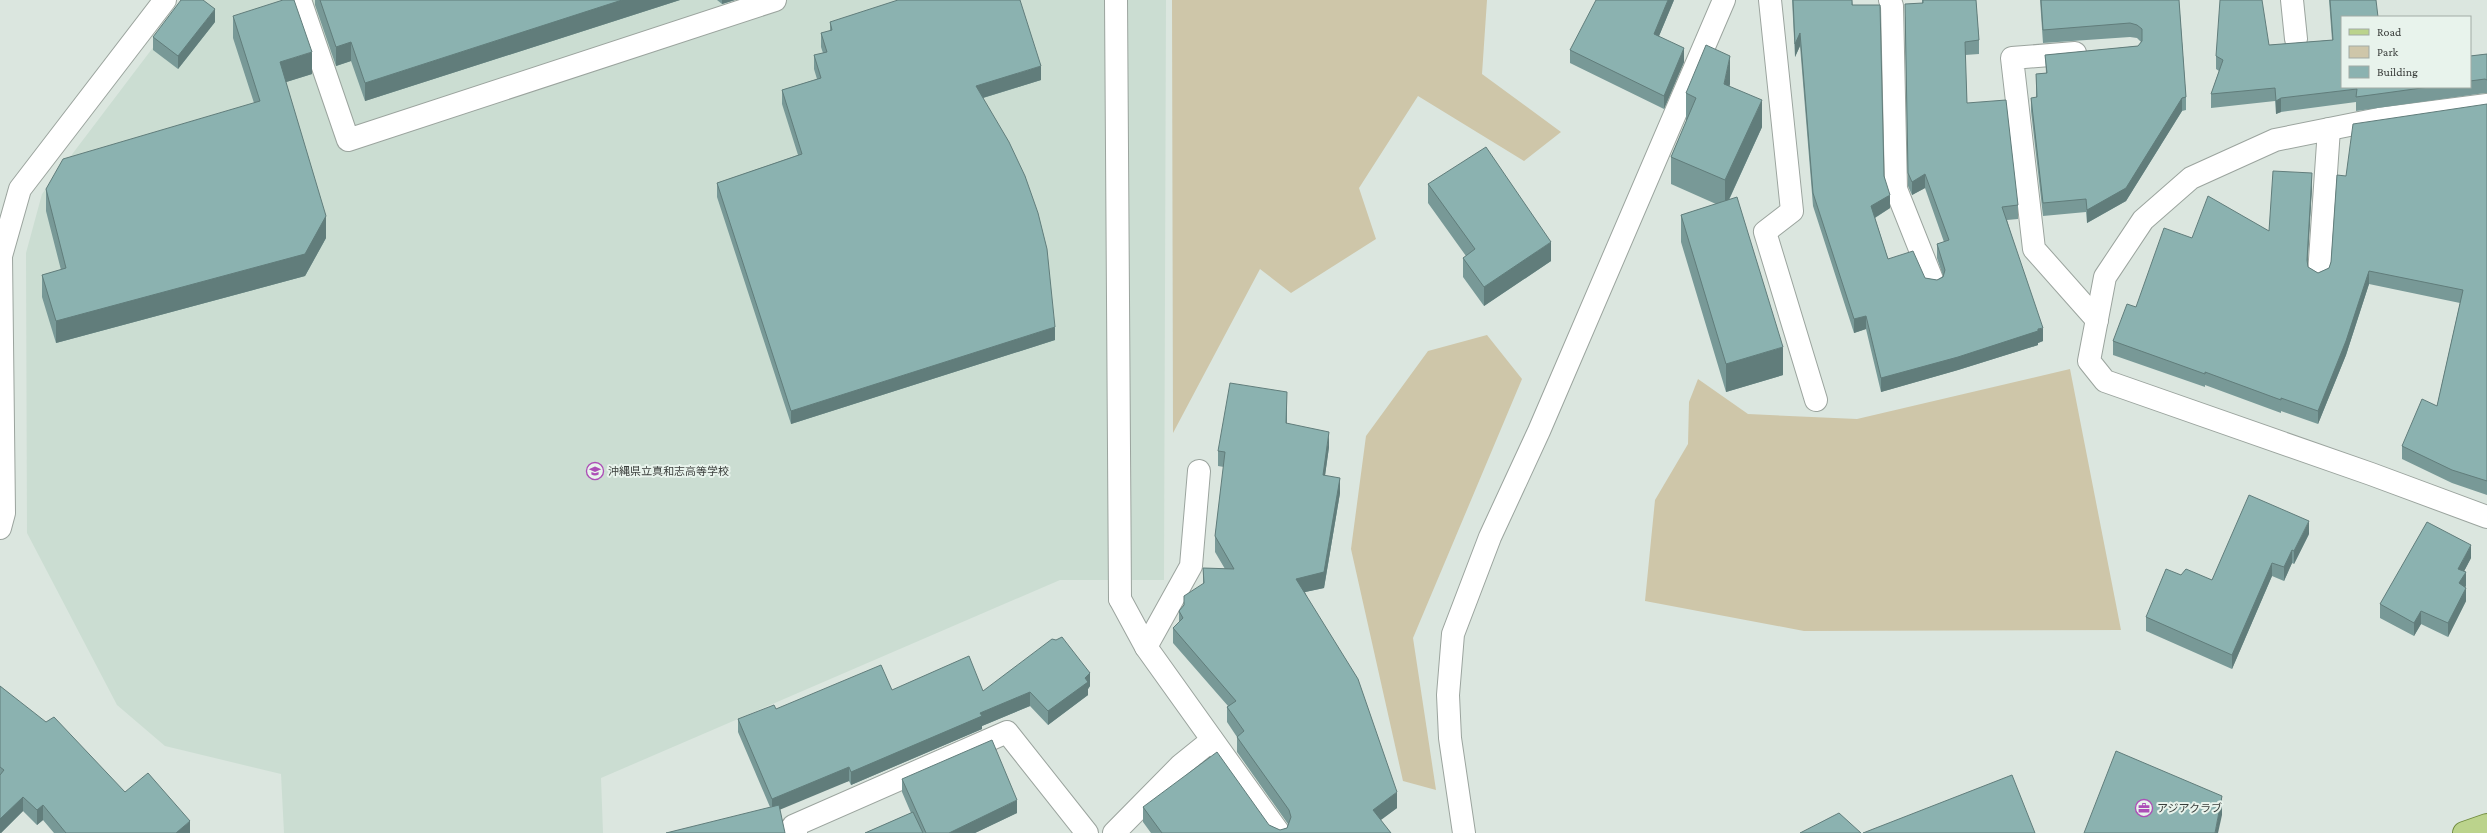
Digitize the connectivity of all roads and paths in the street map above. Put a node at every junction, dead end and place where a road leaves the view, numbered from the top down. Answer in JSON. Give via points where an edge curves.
{"nodes":[{"id":1,"x":165,"y":0,"type":"edge"},
{"id":2,"x":300,"y":0,"type":"edge"},
{"id":3,"x":776,"y":0,"type":"edge"},
{"id":4,"x":1116,"y":0,"type":"edge"},
{"id":5,"x":1724,"y":0,"type":"edge"},
{"id":6,"x":1770,"y":0,"type":"edge"},
{"id":7,"x":1890,"y":0,"type":"edge"},
{"id":8,"x":2292,"y":0,"type":"edge"},
{"id":9,"x":2296,"y":39,"type":"dead end"},
{"id":10,"x":2099,"y":51,"type":"edge"},
{"id":11,"x":2487,"y":106,"type":"edge"},
{"id":12,"x":2330,"y":129,"type":"junction"},
{"id":13,"x":2319,"y":274,"type":"edge"},
{"id":14,"x":1933,"y":282,"type":"edge"},
{"id":15,"x":2097,"y":320,"type":"junction"},
{"id":16,"x":1816,"y":400,"type":"dead end"},
{"id":17,"x":1,"y":401,"type":"edge"},
{"id":18,"x":1199,"y":471,"type":"dead end"},
{"id":19,"x":2487,"y":517,"type":"edge"},
{"id":20,"x":0,"y":528,"type":"edge"},
{"id":21,"x":1146,"y":647,"type":"junction"},
{"id":22,"x":1212,"y":740,"type":"junction"},
{"id":23,"x":2487,"y":825,"type":"edge"},
{"id":24,"x":796,"y":833,"type":"edge"},
{"id":25,"x":1088,"y":833,"type":"edge"},
{"id":26,"x":1114,"y":833,"type":"edge"},
{"id":27,"x":1279,"y":833,"type":"edge"},
{"id":28,"x":1464,"y":833,"type":"edge"},
{"id":29,"x":2464,"y":833,"type":"edge"}],
"edges":[{"from":1,"to":17,"type":"street","via":[[20,189],[1,256]]},
{"from":2,"to":3,"type":"street","via":[[348,140]]},
{"from":4,"to":21,"type":"street","via":[[1120,599]]},
{"from":5,"to":28,"type":"street","via":[[1539,430],[1490,537],[1453,634],[1448,695],[1450,738]]},
{"from":6,"to":16,"type":"street","via":[[1792,211],[1766,232]]},
{"from":7,"to":14,"type":"street","via":[[1896,189]]},
{"from":8,"to":9,"type":"street"},
{"from":10,"to":15,"type":"street","via":[[2012,58],[2034,249]]},
{"from":11,"to":12,"type":"street","via":[[2379,119]]},
{"from":12,"to":13,"type":"street"},
{"from":12,"to":15,"type":"street","via":[[2274,140],[2191,178],[2144,220],[2105,277]]},
{"from":15,"to":19,"type":"street","via":[[2089,361],[2105,381]]},
{"from":17,"to":20,"type":"street","via":[[4,513]]},
{"from":18,"to":21,"type":"street","via":[[1191,566]]},
{"from":21,"to":22,"type":"street"},
{"from":22,"to":26,"type":"street","via":[[1181,765]]},
{"from":22,"to":27,"type":"street"},
{"from":23,"to":29,"type":"main road"},
{"from":24,"to":25,"type":"street","via":[[793,826],[1007,732]]}]}
